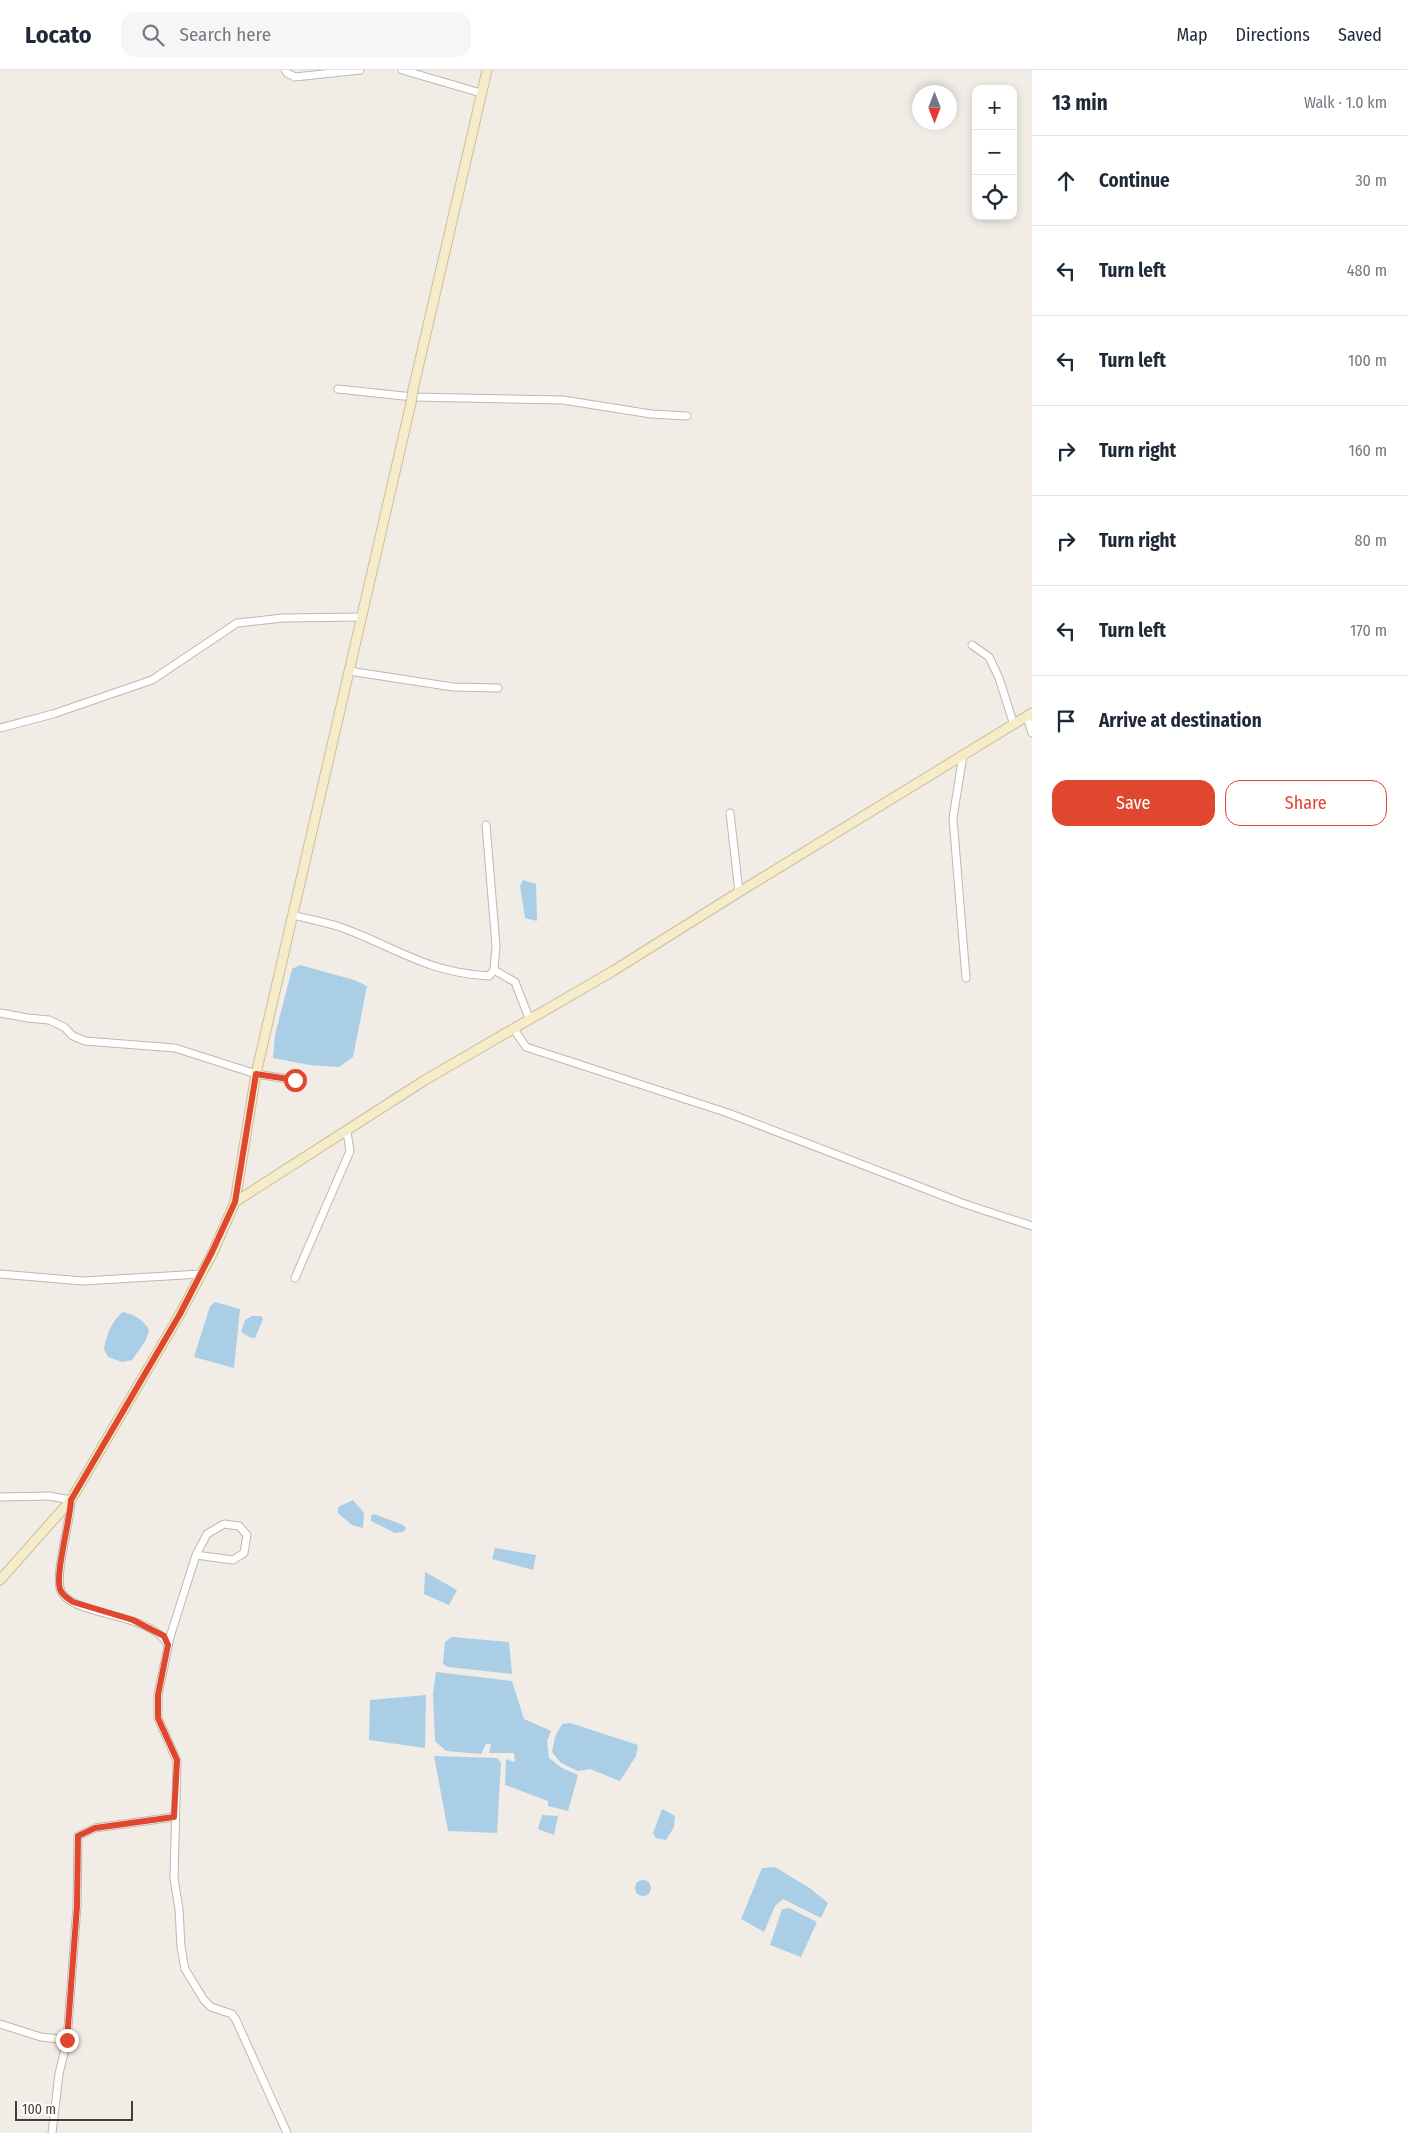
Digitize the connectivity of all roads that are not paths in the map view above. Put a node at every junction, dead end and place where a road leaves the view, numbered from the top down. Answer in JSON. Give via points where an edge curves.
{"nodes":[{"id":1,"x":285,"y":70,"type":"edge"},
{"id":2,"x":360,"y":70,"type":"edge"},
{"id":3,"x":402,"y":70,"type":"edge"},
{"id":4,"x":487,"y":70,"type":"edge"},
{"id":5,"x":482,"y":93,"type":"junction"},
{"id":6,"x":338,"y":389,"type":"dead end"},
{"id":7,"x":687,"y":416,"type":"dead end"},
{"id":8,"x":362,"y":617,"type":"junction"},
{"id":9,"x":972,"y":645,"type":"dead end"},
{"id":10,"x":349,"y":671,"type":"junction"},
{"id":11,"x":498,"y":688,"type":"dead end"},
{"id":12,"x":1029,"y":715,"type":"edge"},
{"id":13,"x":1014,"y":725,"type":"junction"},
{"id":14,"x":0,"y":728,"type":"edge"},
{"id":15,"x":1032,"y":733,"type":"edge"},
{"id":16,"x":964,"y":755,"type":"junction"},
{"id":17,"x":730,"y":813,"type":"dead end"},
{"id":18,"x":486,"y":825,"type":"dead end"},
{"id":19,"x":739,"y":892,"type":"junction"},
{"id":20,"x":293,"y":915,"type":"junction"},
{"id":21,"x":494,"y":970,"type":"junction"},
{"id":22,"x":966,"y":978,"type":"dead end"},
{"id":23,"x":0,"y":1013,"type":"edge"},
{"id":24,"x":529,"y":1018,"type":"junction"},
{"id":25,"x":513,"y":1028,"type":"junction"},
{"id":26,"x":256,"y":1074,"type":"junction"},
{"id":27,"x":295,"y":1080,"type":"dead end"},
{"id":28,"x":347,"y":1132,"type":"junction"},
{"id":29,"x":235,"y":1202,"type":"junction"},
{"id":30,"x":1032,"y":1226,"type":"edge"},
{"id":31,"x":0,"y":1274,"type":"edge"},
{"id":32,"x":201,"y":1274,"type":"junction"},
{"id":33,"x":295,"y":1278,"type":"dead end"},
{"id":34,"x":0,"y":1497,"type":"edge"},
{"id":35,"x":71,"y":1500,"type":"junction"},
{"id":36,"x":196,"y":1555,"type":"junction"},
{"id":37,"x":0,"y":1580,"type":"edge"},
{"id":38,"x":168,"y":1645,"type":"junction"},
{"id":39,"x":174,"y":1817,"type":"junction"},
{"id":40,"x":0,"y":2024,"type":"edge"},
{"id":41,"x":67,"y":2040,"type":"junction"},
{"id":42,"x":52,"y":2133,"type":"edge"},
{"id":43,"x":287,"y":2133,"type":"edge"}],
"edges":[{"from":1,"to":2,"type":"street","via":[[286,74],[295,77]]},
{"from":3,"to":5,"type":"street"},
{"from":4,"to":5,"type":"main road"},
{"from":5,"to":8,"type":"main road","bridge":true},
{"from":6,"to":7,"type":"street","via":[[413,397],[563,400],[651,414]]},
{"from":8,"to":10,"type":"main road"},
{"from":8,"to":14,"type":"street","via":[[282,618],[237,623],[152,680],[53,714]]},
{"from":9,"to":13,"type":"street","via":[[989,657]]},
{"from":10,"to":11,"type":"street","via":[[453,686]]},
{"from":10,"to":20,"type":"main road"},
{"from":12,"to":13,"type":"main road"},
{"from":12,"to":15,"type":"street"},
{"from":13,"to":16,"type":"main road"},
{"from":16,"to":19,"type":"main road"},
{"from":16,"to":22,"type":"street","via":[[954,818]]},
{"from":17,"to":19,"type":"street"},
{"from":18,"to":21,"type":"street","via":[[496,946]]},
{"from":19,"to":24,"type":"main road","via":[[613,971]]},
{"from":20,"to":21,"type":"street","via":[[348,930],[431,967],[477,976],[488,976]]},
{"from":20,"to":26,"type":"main road"},
{"from":21,"to":24,"type":"street","via":[[514,982]]},
{"from":23,"to":26,"type":"street","via":[[49,1020],[85,1041],[174,1048]]},
{"from":24,"to":25,"type":"main road"},
{"from":25,"to":28,"type":"main road","via":[[424,1080]]},
{"from":25,"to":30,"type":"street","via":[[526,1047],[728,1113],[962,1203]]},
{"from":26,"to":27,"type":"street"},
{"from":26,"to":29,"type":"main road"},
{"from":28,"to":29,"type":"main road"},
{"from":28,"to":33,"type":"street","via":[[350,1151]]},
{"from":29,"to":32,"type":"main road"},
{"from":31,"to":32,"type":"street","via":[[83,1282]]},
{"from":32,"to":35,"type":"main road"},
{"from":34,"to":35,"type":"street","via":[[49,1496]]},
{"from":35,"to":37,"type":"main road"},
{"from":35,"to":38,"type":"street","via":[[60,1571],[60,1589],[65,1597],[109,1615],[133,1620],[164,1636]]},
{"from":36,"to":36,"type":"street","via":[[233,1560],[244,1553],[247,1536],[239,1526],[224,1524],[207,1534]]},
{"from":36,"to":38,"type":"street"},
{"from":38,"to":39,"type":"street","via":[[158,1695],[158,1718],[177,1760]]},
{"from":39,"to":41,"type":"street","via":[[95,1828],[78,1836],[77,1906]]},
{"from":39,"to":43,"type":"street","via":[[174,1879],[185,1969],[211,2007],[232,2014],[236,2020]]},
{"from":40,"to":41,"type":"street"},
{"from":41,"to":42,"type":"street"}]}
